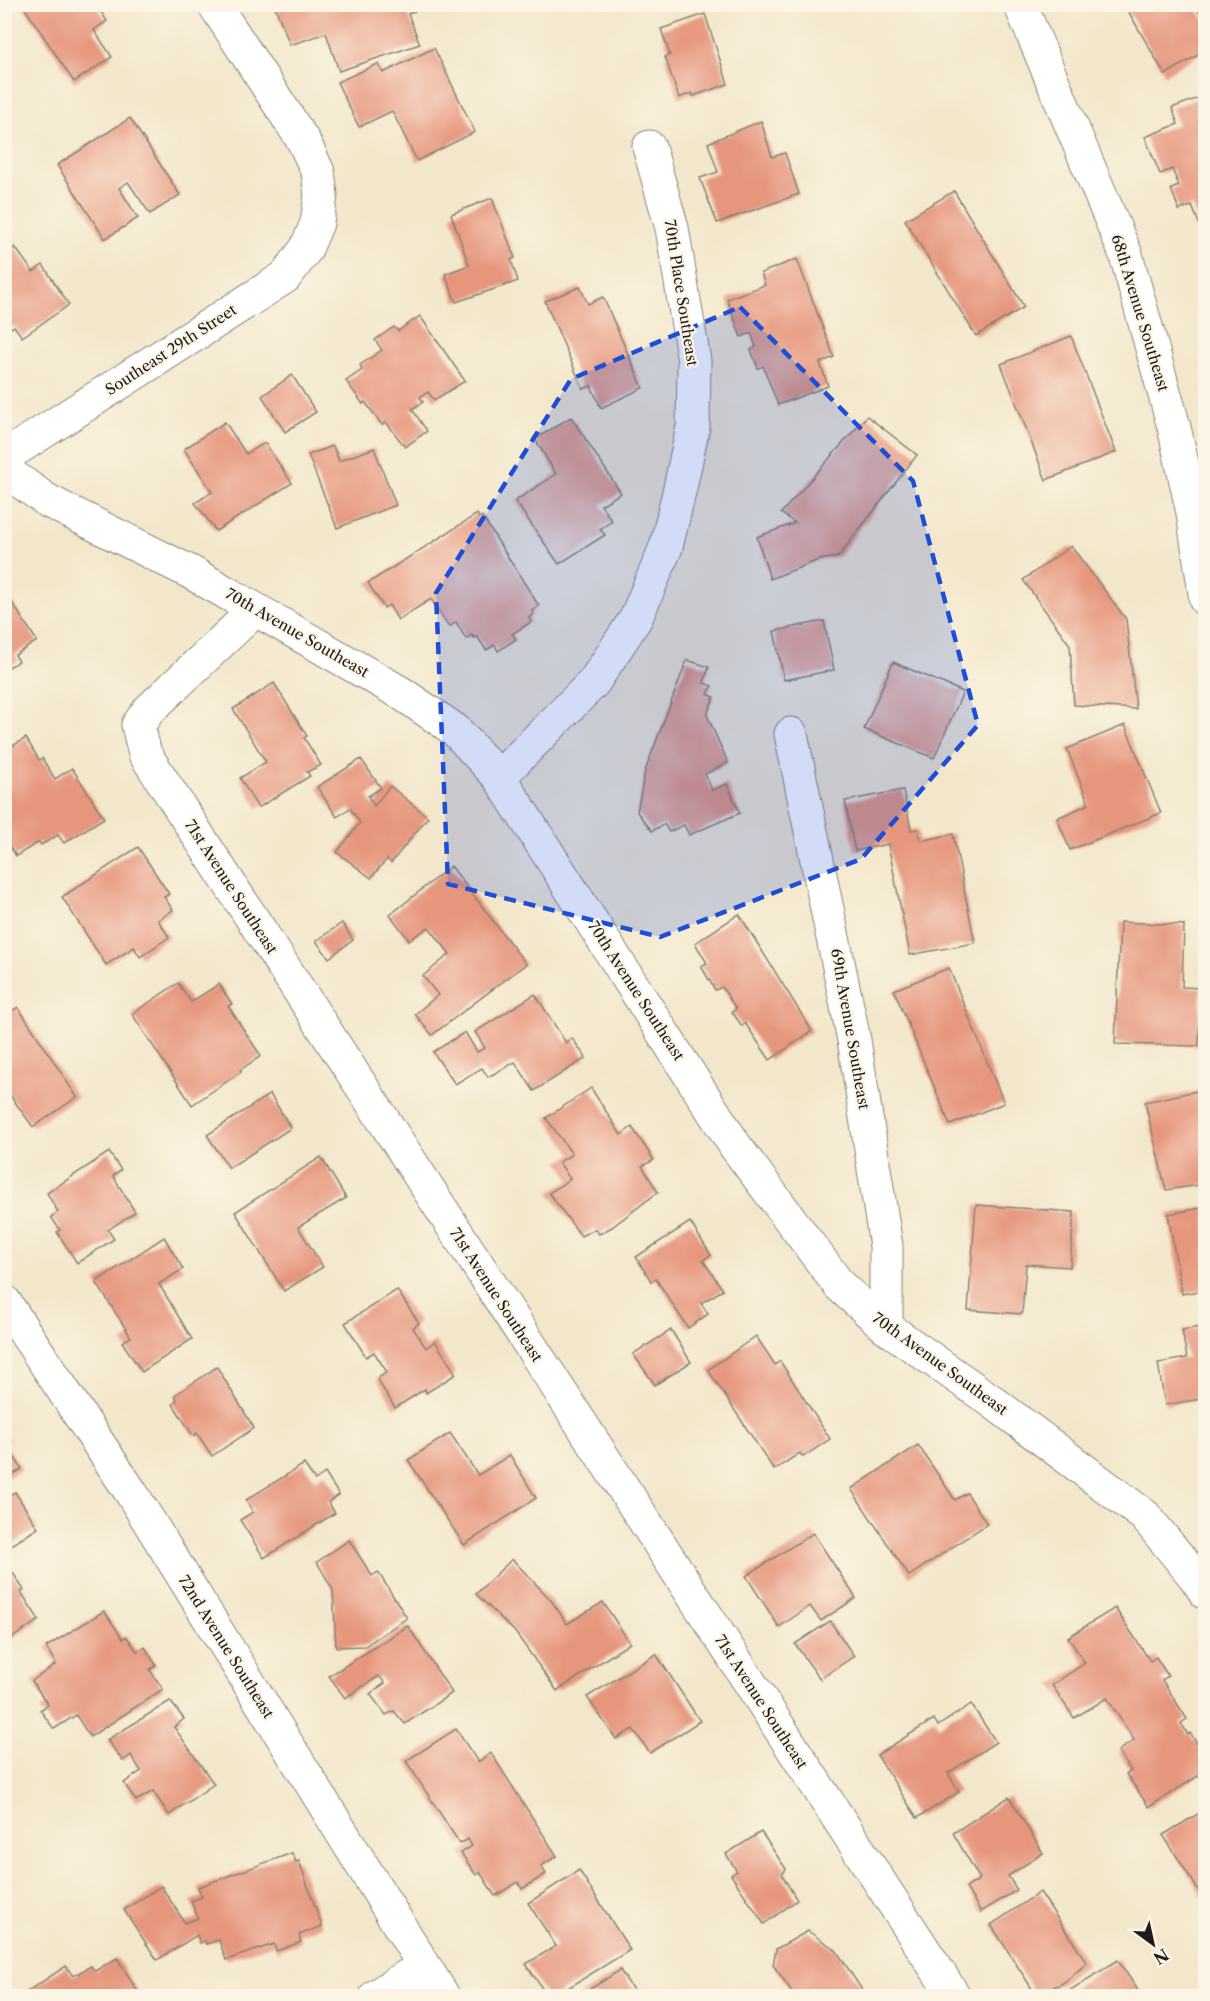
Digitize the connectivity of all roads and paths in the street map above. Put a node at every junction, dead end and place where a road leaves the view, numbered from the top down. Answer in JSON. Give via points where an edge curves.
{"nodes":[{"id":1,"x":214,"y":4,"type":"edge"},
{"id":2,"x":1020,"y":4,"type":"edge"},
{"id":3,"x":649,"y":147,"type":"dead end"},
{"id":4,"x":4,"y":457,"type":"edge"},
{"id":5,"x":4,"y":470,"type":"edge"},
{"id":6,"x":1206,"y":600,"type":"edge"},
{"id":7,"x":255,"y":610,"type":"junction"},
{"id":8,"x":791,"y":734,"type":"dead end"},
{"id":9,"x":499,"y":777,"type":"junction"},
{"id":10,"x":4,"y":1301,"type":"edge"},
{"id":11,"x":886,"y":1327,"type":"junction"},
{"id":12,"x":1206,"y":1593,"type":"edge"},
{"id":13,"x":423,"y":1966,"type":"junction"},
{"id":14,"x":376,"y":1996,"type":"edge"},
{"id":15,"x":443,"y":1996,"type":"edge"},
{"id":16,"x":954,"y":1996,"type":"edge"}],
"edges":[{"from":1,"to":4,"type":"street","name":"Southeast 29th Street","via":[[304,142],[318,172],[318,223],[306,249],[285,277]]},
{"from":2,"to":6,"type":"street","name":"68th Avenue Southeast","via":[[1126,255],[1174,428],[1193,513]]},
{"from":3,"to":9,"type":"street","name":"70th Place Southeast","via":[[672,228],[694,361],[693,427],[666,547],[636,618],[594,682]]},
{"from":5,"to":7,"type":"street","name":"70th Avenue Southeast","via":[[48,501],[192,573]]},
{"from":7,"to":9,"type":"street","name":"70th Avenue Southeast","via":[[401,693],[455,730]]},
{"from":7,"to":16,"type":"street","name":"71st Avenue Southeast","via":[[149,710],[138,725],[145,754]]},
{"from":8,"to":11,"type":"street","name":"69th Avenue Southeast","via":[[854,1040],[886,1246]]},
{"from":9,"to":11,"type":"street","name":"70th Avenue Southeast","via":[[736,1147],[840,1286]]},
{"from":10,"to":13,"type":"street","name":"72nd Avenue Southeast","via":[[132,1494]]},
{"from":11,"to":12,"type":"street","name":"70th Avenue Southeast","via":[[1144,1516]]},
{"from":13,"to":14,"type":"street"},
{"from":13,"to":15,"type":"street","name":"72nd Avenue Southeast"}]}
